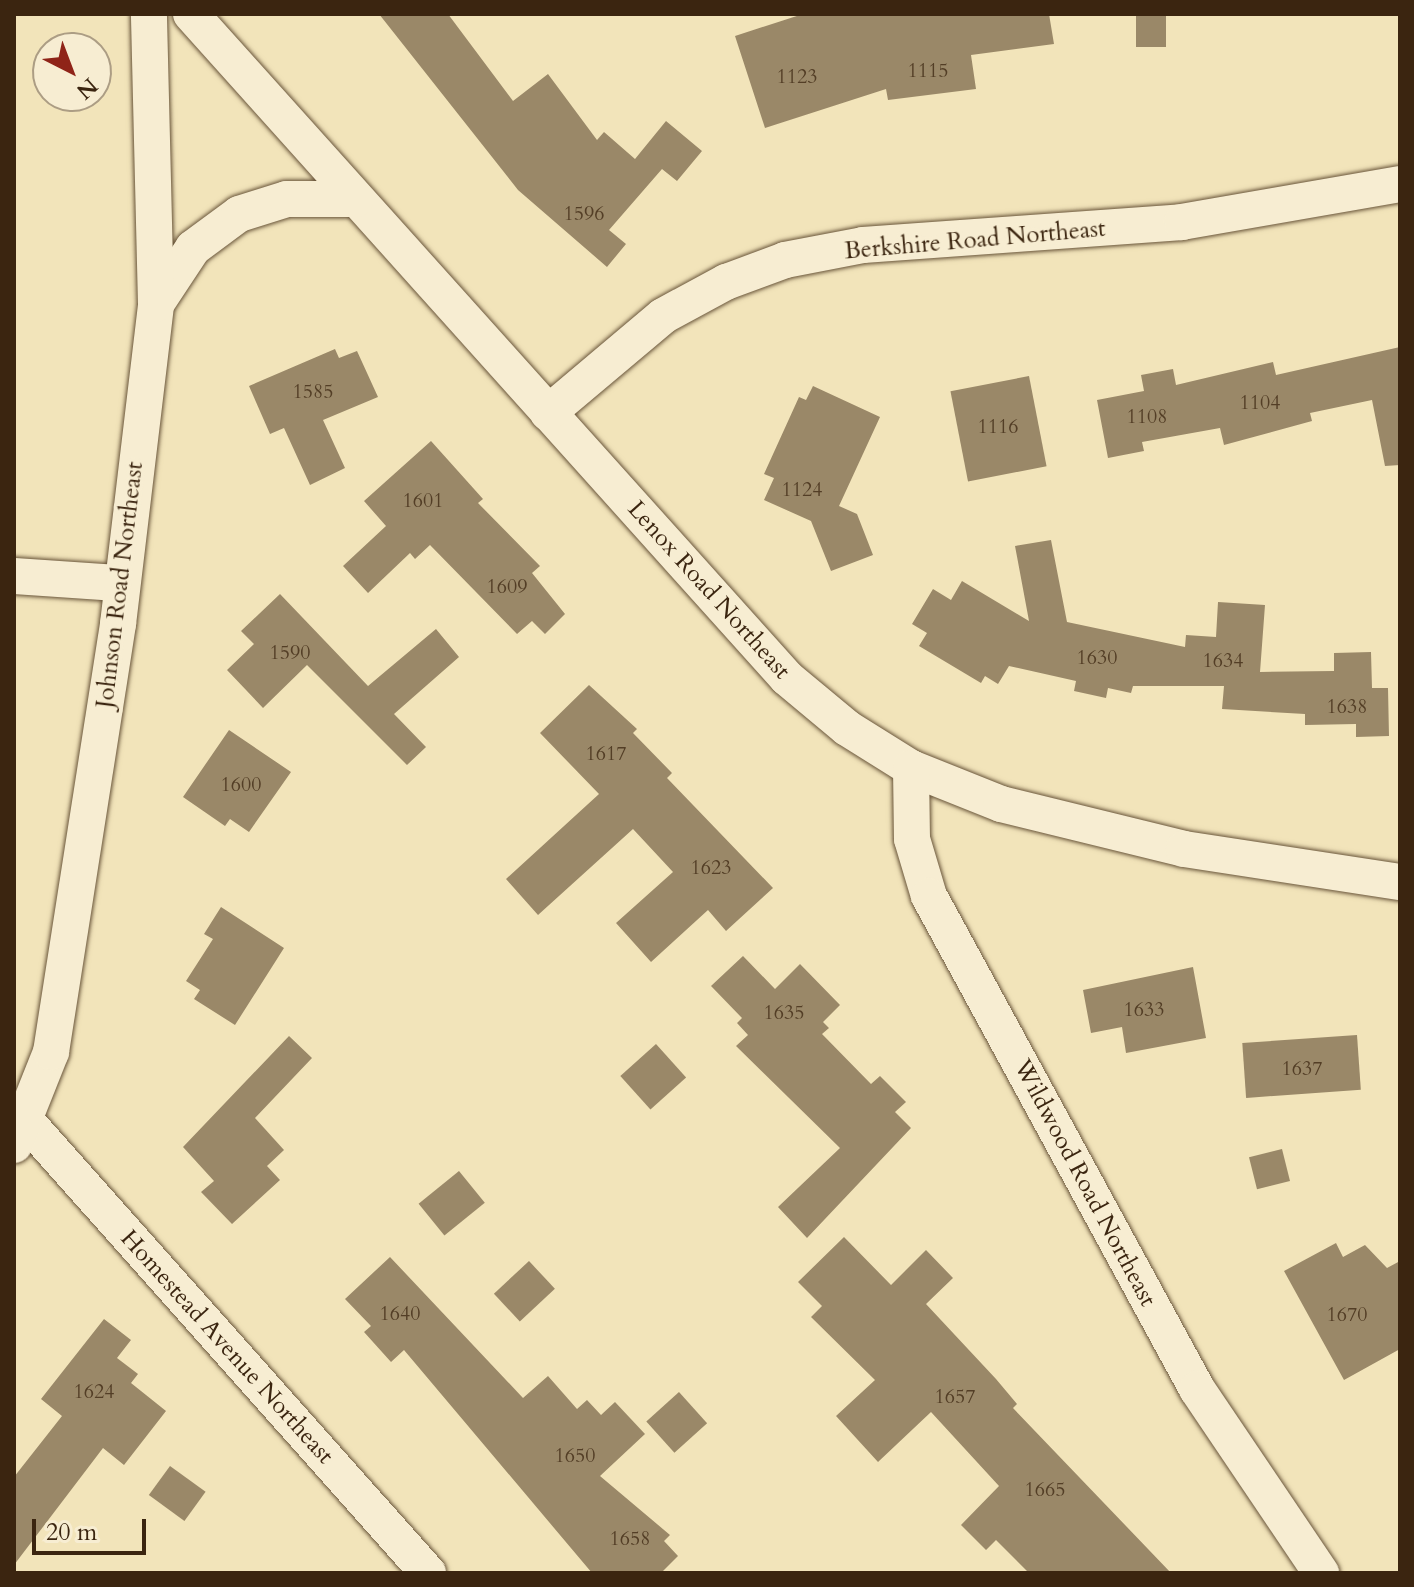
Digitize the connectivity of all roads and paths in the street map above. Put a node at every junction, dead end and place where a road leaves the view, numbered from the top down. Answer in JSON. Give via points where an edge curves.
{"nodes":[{"id":1,"x":149,"y":14,"type":"edge"},
{"id":2,"x":191,"y":14,"type":"edge"},
{"id":3,"x":1400,"y":184,"type":"edge"},
{"id":4,"x":356,"y":199,"type":"junction"},
{"id":5,"x":156,"y":304,"type":"junction"},
{"id":6,"x":548,"y":413,"type":"junction"},
{"id":7,"x":14,"y":576,"type":"edge"},
{"id":8,"x":118,"y":583,"type":"junction"},
{"id":9,"x":911,"y":768,"type":"junction"},
{"id":10,"x":1400,"y":882,"type":"edge"},
{"id":11,"x":20,"y":1133,"type":"edge"},
{"id":12,"x":428,"y":1573,"type":"edge"},
{"id":13,"x":1321,"y":1573,"type":"edge"}],
"edges":[{"from":1,"to":5,"type":"street","name":"Johnson Road Northeast"},
{"from":2,"to":4,"type":"street","name":"Lenox Road Northeast"},
{"from":3,"to":6,"type":"street","name":"Berkshire Road Northeast","via":[[1182,222],[863,245],[785,260],[726,282],[663,316]]},
{"from":4,"to":5,"type":"street","via":[[287,199],[239,214],[193,248]]},
{"from":4,"to":6,"type":"street","name":"Lenox Road Northeast"},
{"from":5,"to":8,"type":"street","name":"Johnson Road Northeast"},
{"from":6,"to":9,"type":"street","name":"Lenox Road Northeast","via":[[787,678],[847,728]]},
{"from":7,"to":8,"type":"street"},
{"from":8,"to":11,"type":"street","name":"Johnson Road Northeast","via":[[118,624],[51,1052]]},
{"from":9,"to":10,"type":"street","name":"Lenox Road Northeast","via":[[1001,804],[1184,849]]},
{"from":9,"to":13,"type":"street","name":"Wildwood Road Northeast","via":[[912,839],[929,896],[1197,1389]]},
{"from":11,"to":12,"type":"street","name":"Homestead Avenue Northeast"}]}
